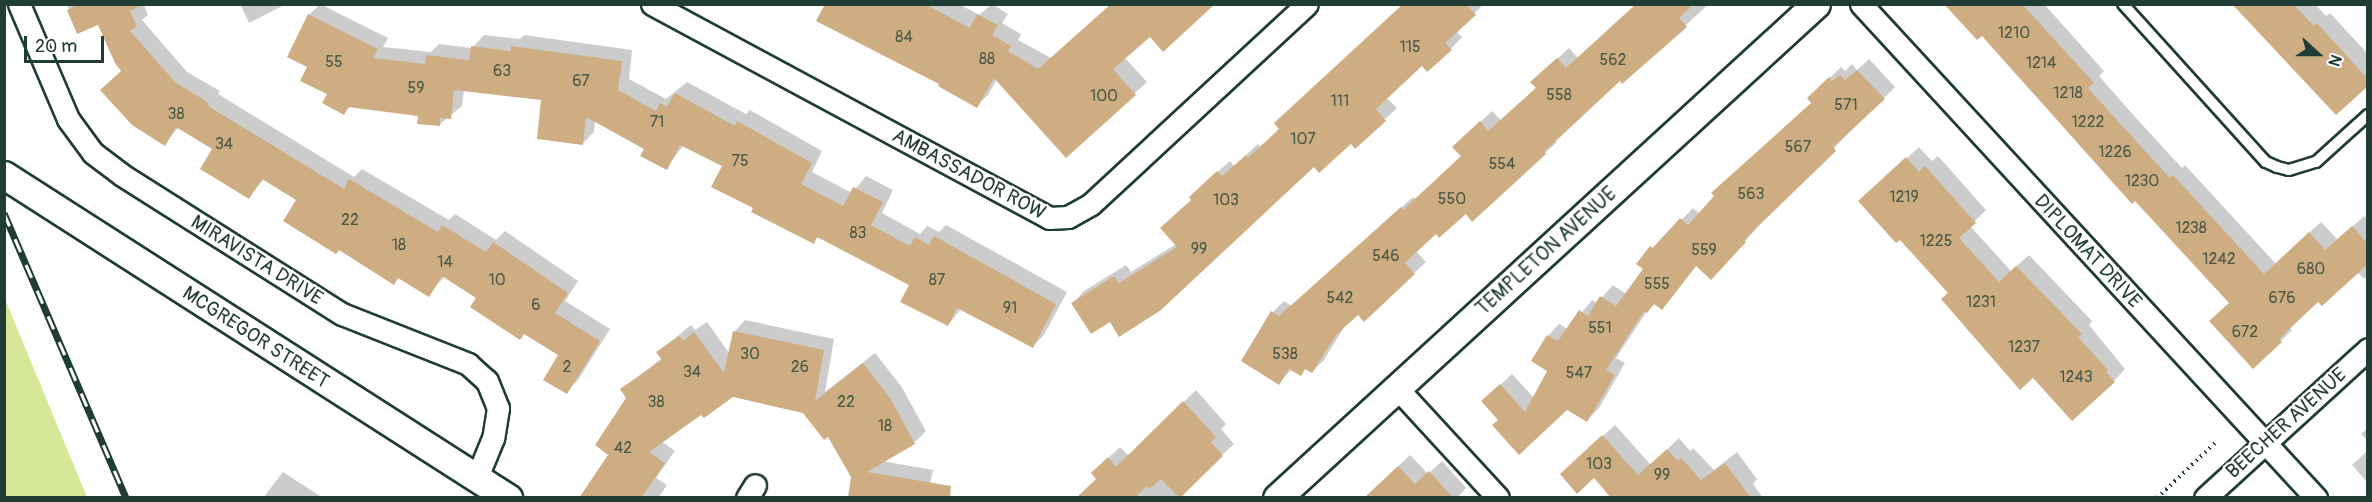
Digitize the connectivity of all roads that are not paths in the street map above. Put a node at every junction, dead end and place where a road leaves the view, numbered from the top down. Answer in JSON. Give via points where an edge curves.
{"nodes":[{"id":1,"x":19,"y":4,"type":"edge"},
{"id":2,"x":652,"y":4,"type":"edge"},
{"id":3,"x":1307,"y":4,"type":"edge"},
{"id":4,"x":1816,"y":4,"type":"edge"},
{"id":5,"x":1861,"y":4,"type":"edge"},
{"id":6,"x":2123,"y":4,"type":"edge"},
{"id":7,"x":2367,"y":115,"type":"edge"},
{"id":8,"x":4,"y":175,"type":"edge"},
{"id":9,"x":2367,"y":349,"type":"edge"},
{"id":10,"x":1397,"y":388,"type":"junction"},
{"id":11,"x":2265,"y":443,"type":"junction"},
{"id":12,"x":477,"y":477,"type":"junction"},
{"id":13,"x":508,"y":498,"type":"edge"},
{"id":14,"x":1276,"y":498,"type":"edge"},
{"id":15,"x":1498,"y":498,"type":"edge"},
{"id":16,"x":2205,"y":498,"type":"edge"},
{"id":17,"x":2316,"y":498,"type":"edge"}],
"edges":[{"from":1,"to":12,"type":"street","name":"MIRAVISTA DRIVE","via":[[68,119],[93,153],[342,314],[468,364],[487,381],[498,408],[493,438]]},
{"from":2,"to":3,"type":"street","name":"AMBASSADOR ROW","via":[[1049,218],[1068,217],[1091,204]]},
{"from":4,"to":10,"type":"street","name":"TEMPLETON AVENUE"},
{"from":5,"to":11,"type":"street","name":"DIPLOMAT DRIVE"},
{"from":6,"to":7,"type":"lane","via":[[2266,162],[2289,170],[2316,162]]},
{"from":8,"to":12,"type":"street","name":"MCGREGOR STREET"},
{"from":9,"to":11,"type":"street","name":"BEECHER AVENUE"},
{"from":10,"to":14,"type":"street","name":"TEMPLETON AVENUE"},
{"from":10,"to":15,"type":"street"},
{"from":11,"to":16,"type":"street","name":"BEECHER AVENUE"},
{"from":11,"to":17,"type":"street","name":"DIPLOMAT DRIVE"},
{"from":12,"to":13,"type":"street","name":"MCGREGOR STREET"}]}
